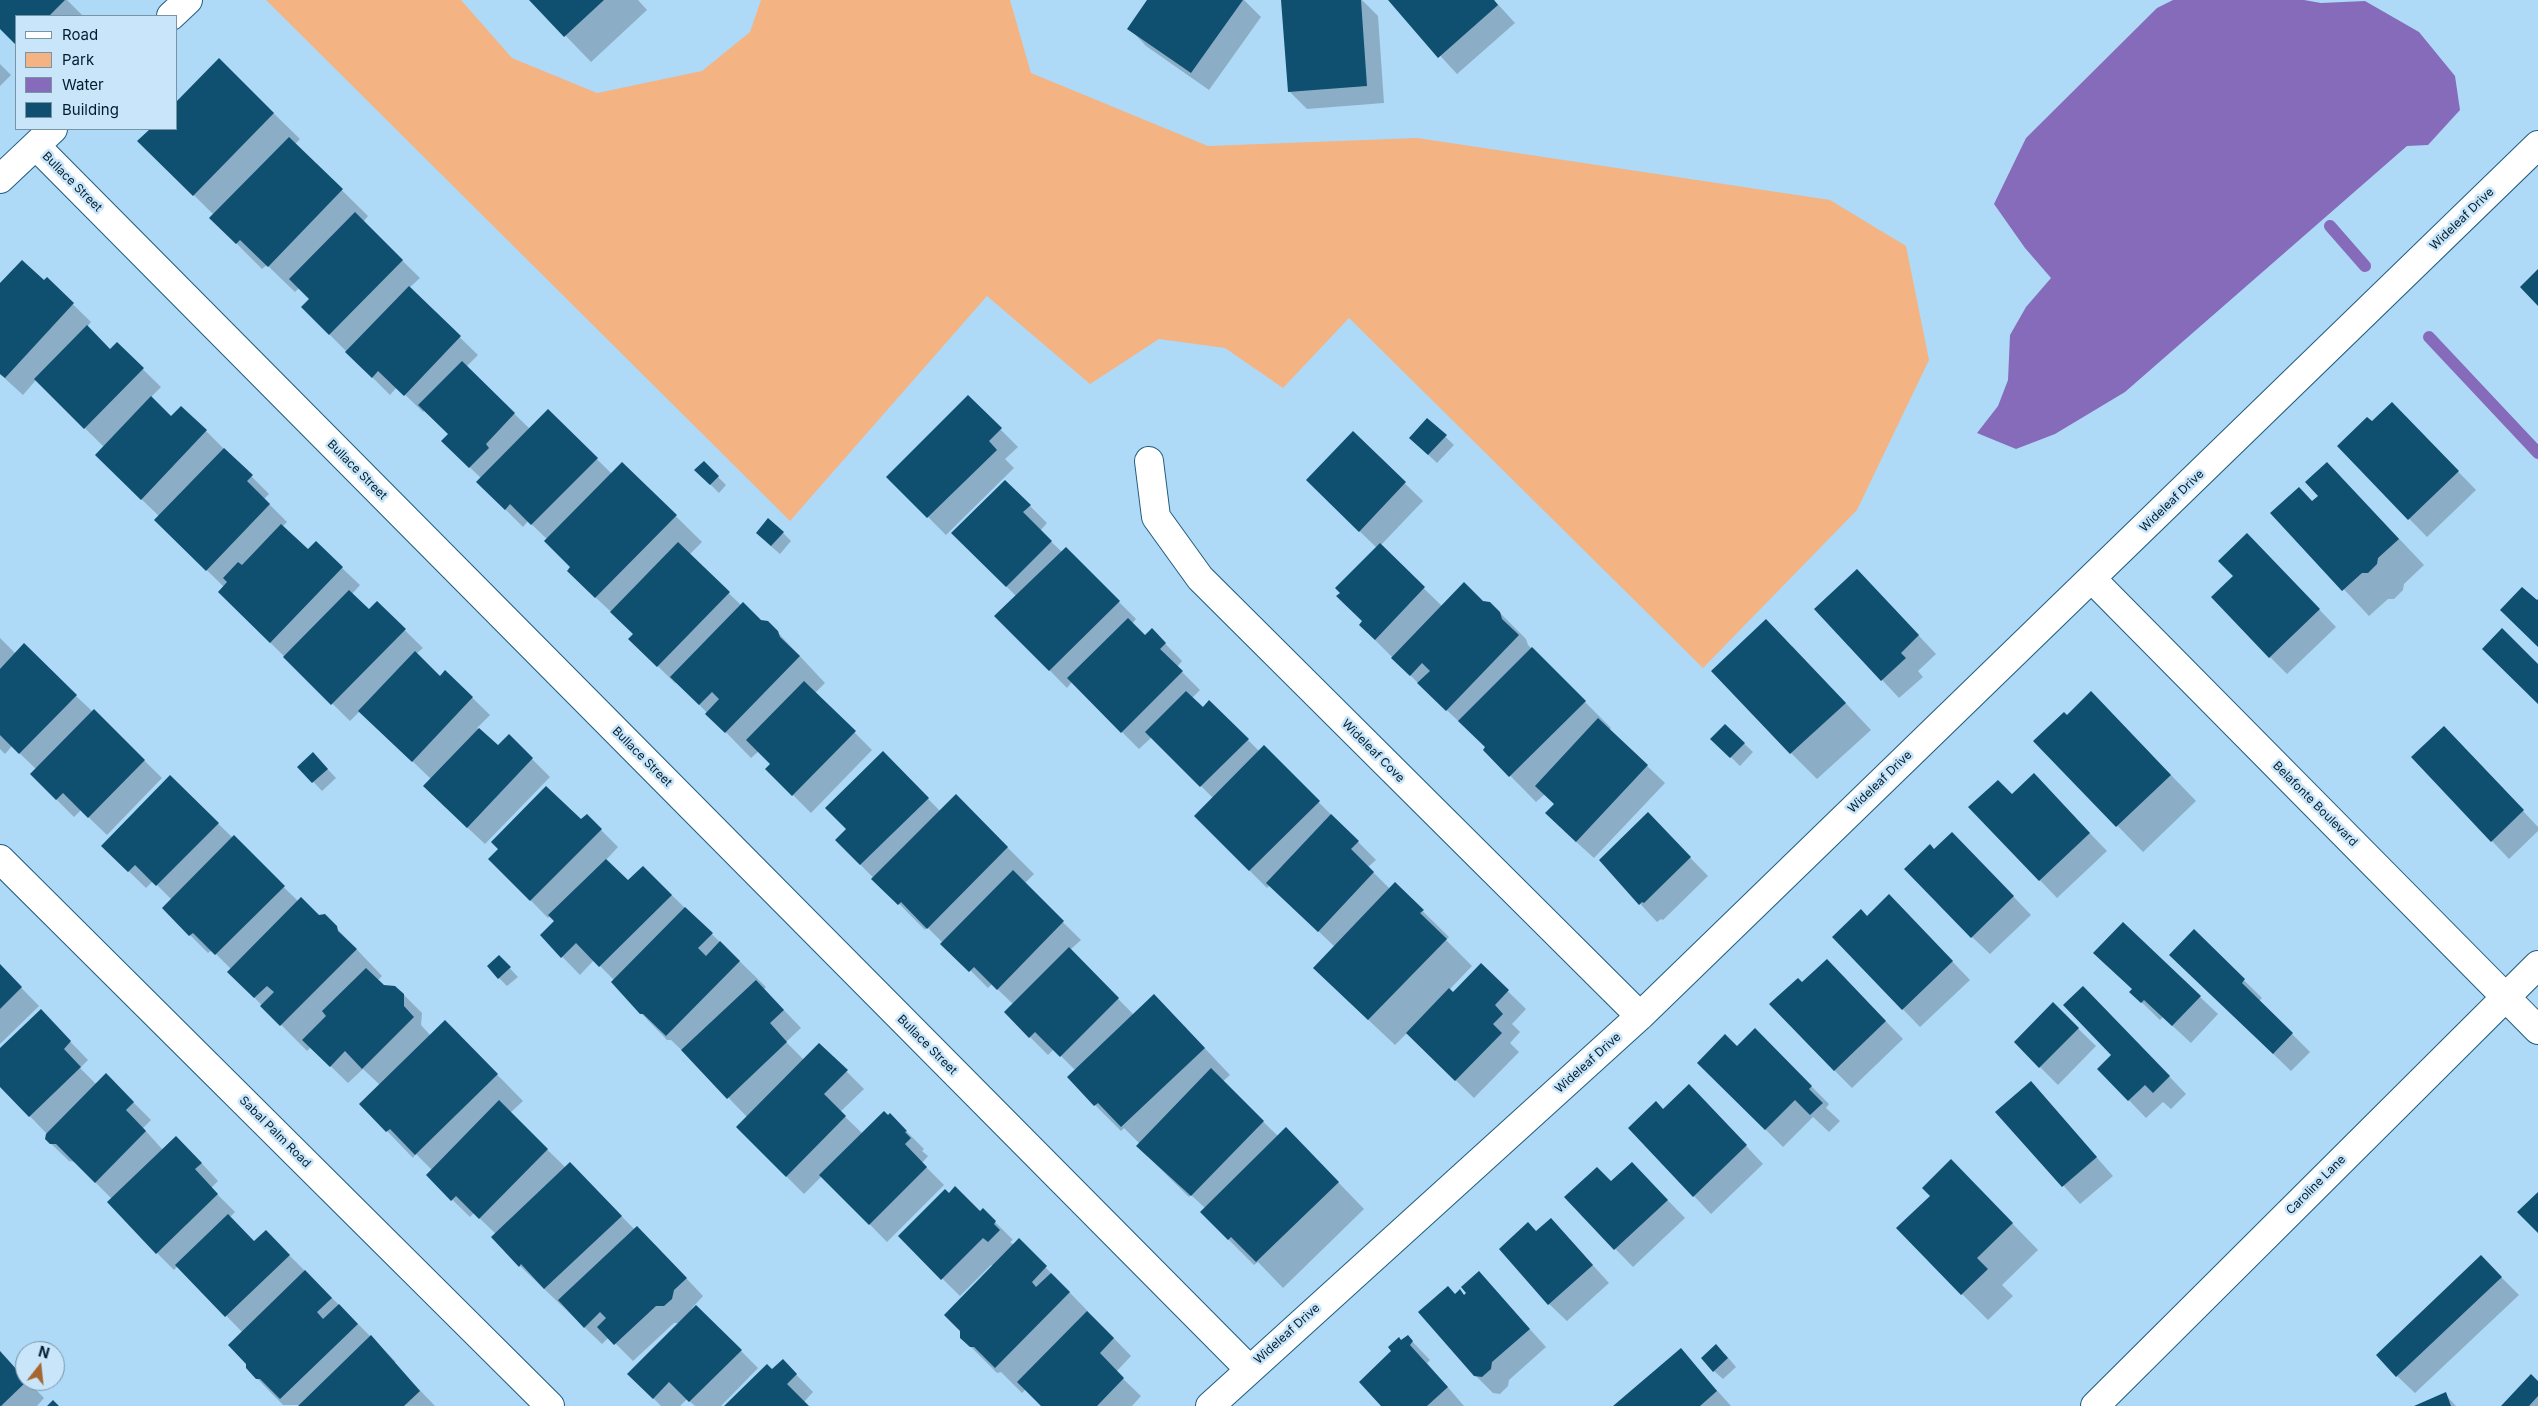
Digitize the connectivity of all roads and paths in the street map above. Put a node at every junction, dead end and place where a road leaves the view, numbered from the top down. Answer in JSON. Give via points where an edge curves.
{"nodes":[{"id":1,"x":188,"y":0,"type":"edge"},
{"id":2,"x":172,"y":15,"type":"edge"},
{"id":3,"x":44,"y":137,"type":"edge"},
{"id":4,"x":2538,"y":145,"type":"edge"},
{"id":5,"x":0,"y":179,"type":"edge"},
{"id":6,"x":1148,"y":461,"type":"dead end"},
{"id":7,"x":2092,"y":579,"type":"junction"},
{"id":8,"x":0,"y":859,"type":"edge"},
{"id":9,"x":2538,"y":965,"type":"edge"},
{"id":10,"x":2506,"y":996,"type":"junction"},
{"id":11,"x":1640,"y":1016,"type":"junction"},
{"id":12,"x":2538,"y":1030,"type":"edge"},
{"id":13,"x":1249,"y":1368,"type":"junction"},
{"id":14,"x":550,"y":1406,"type":"edge"},
{"id":15,"x":1210,"y":1406,"type":"edge"},
{"id":16,"x":2095,"y":1406,"type":"edge"}],
"edges":[{"from":1,"to":2,"type":"street"},
{"from":3,"to":5,"type":"street"},
{"from":3,"to":13,"type":"street","name":"Bullace Street"},
{"from":4,"to":7,"type":"street","name":"Wideleaf Drive"},
{"from":6,"to":11,"type":"street","name":"Wideleaf Cove","via":[[1156,517],[1200,578]]},
{"from":7,"to":10,"type":"street","name":"Belafonte Boulevard"},
{"from":7,"to":11,"type":"street","name":"Wideleaf Drive"},
{"from":8,"to":14,"type":"street","name":"Sabal Palm Road"},
{"from":9,"to":10,"type":"street","name":"Caroline Lane"},
{"from":10,"to":12,"type":"street","name":"Belafonte Boulevard"},
{"from":10,"to":16,"type":"street","name":"Caroline Lane"},
{"from":11,"to":13,"type":"street","name":"Wideleaf Drive"},
{"from":13,"to":15,"type":"street","name":"Wideleaf Drive"}]}
